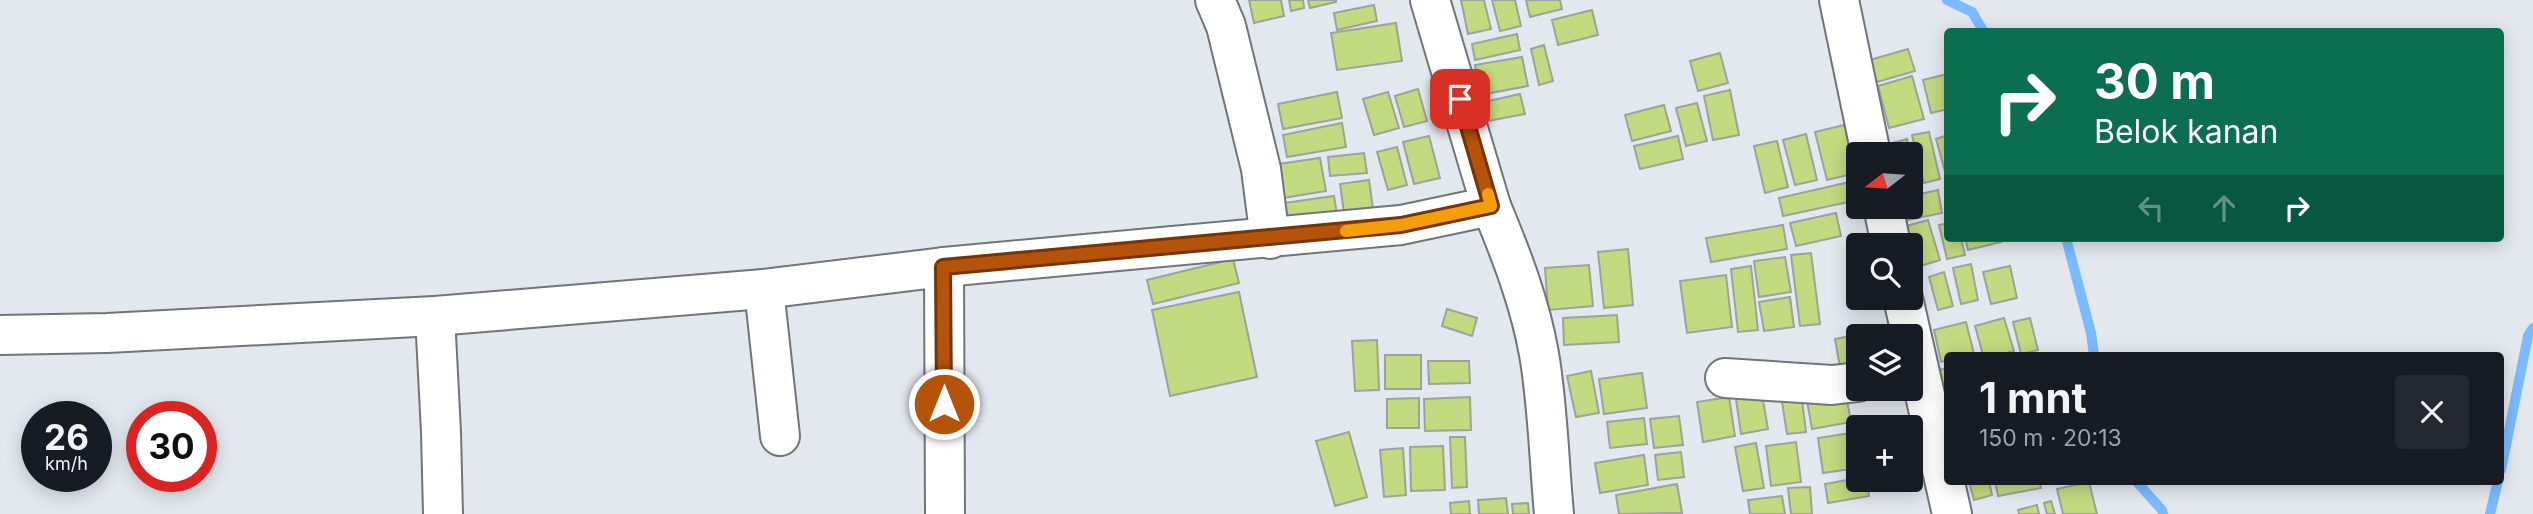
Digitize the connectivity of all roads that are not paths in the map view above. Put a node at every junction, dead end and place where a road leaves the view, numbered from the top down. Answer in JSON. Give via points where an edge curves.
{"nodes":[{"id":1,"x":1214,"y":0,"type":"edge"},
{"id":2,"x":1430,"y":0,"type":"edge"},
{"id":3,"x":1839,"y":0,"type":"edge"},
{"id":4,"x":1869,"y":142,"type":"edge"},
{"id":5,"x":1501,"y":230,"type":"junction"},
{"id":6,"x":1270,"y":239,"type":"junction"},
{"id":7,"x":943,"y":267,"type":"junction"},
{"id":8,"x":764,"y":289,"type":"junction"},
{"id":9,"x":435,"y":316,"type":"junction"},
{"id":10,"x":0,"y":335,"type":"edge"},
{"id":11,"x":1725,"y":378,"type":"dead end"},
{"id":12,"x":1846,"y":383,"type":"edge"},
{"id":13,"x":1922,"y":401,"type":"edge"},
{"id":14,"x":780,"y":436,"type":"dead end"},
{"id":15,"x":1944,"y":484,"type":"edge"},
{"id":16,"x":1944,"y":485,"type":"edge"},
{"id":17,"x":443,"y":514,"type":"edge"},
{"id":18,"x":945,"y":514,"type":"edge"},
{"id":19,"x":1554,"y":514,"type":"edge"},
{"id":20,"x":1952,"y":514,"type":"edge"}],
"edges":[{"from":1,"to":6,"type":"street","via":[[1226,26],[1261,169]]},
{"from":2,"to":5,"type":"street"},
{"from":3,"to":4,"type":"street"},
{"from":5,"to":6,"type":"street","via":[[1401,225]]},
{"from":5,"to":19,"type":"street","via":[[1530,312],[1539,355]]},
{"from":6,"to":7,"type":"street"},
{"from":7,"to":8,"type":"street"},
{"from":7,"to":18,"type":"street"},
{"from":8,"to":9,"type":"street"},
{"from":8,"to":14,"type":"street"},
{"from":9,"to":10,"type":"street"},
{"from":9,"to":17,"type":"street"},
{"from":11,"to":12,"type":"street"},
{"from":13,"to":15,"type":"street"},
{"from":16,"to":20,"type":"street"}]}
